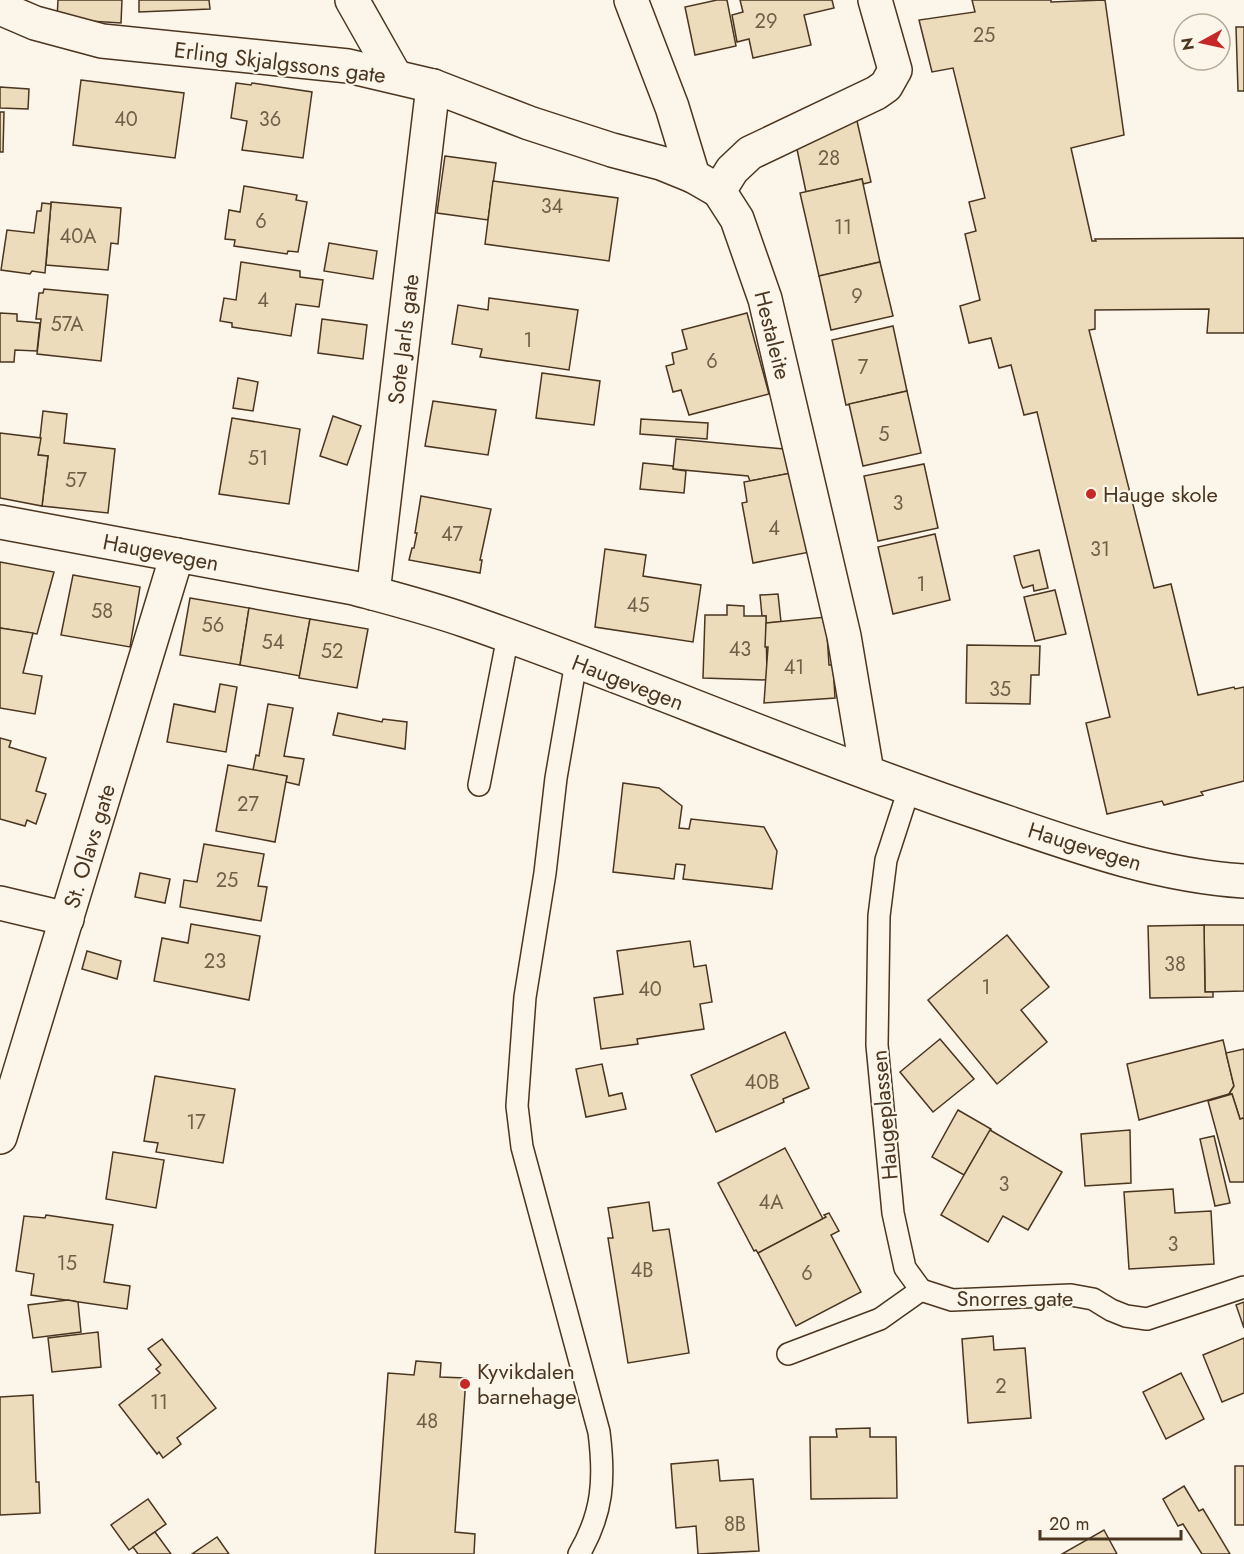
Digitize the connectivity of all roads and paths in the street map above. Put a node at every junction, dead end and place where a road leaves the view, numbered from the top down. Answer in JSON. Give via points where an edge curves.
{"nodes":[{"id":1,"x":352,"y":0,"type":"edge"},
{"id":2,"x":631,"y":0,"type":"edge"},
{"id":3,"x":875,"y":0,"type":"edge"},
{"id":4,"x":0,"y":8,"type":"edge"},
{"id":5,"x":395,"y":76,"type":"junction"},
{"id":6,"x":433,"y":86,"type":"junction"},
{"id":7,"x":706,"y":183,"type":"junction"},
{"id":8,"x":0,"y":522,"type":"edge"},
{"id":9,"x":177,"y":555,"type":"junction"},
{"id":10,"x":373,"y":593,"type":"junction"},
{"id":11,"x":507,"y":636,"type":"junction"},
{"id":12,"x":576,"y":662,"type":"junction"},
{"id":13,"x":867,"y":772,"type":"junction"},
{"id":14,"x":479,"y":785,"type":"dead end"},
{"id":15,"x":909,"y":789,"type":"junction"},
{"id":16,"x":1244,"y":881,"type":"edge"},
{"id":17,"x":0,"y":903,"type":"edge"},
{"id":18,"x":67,"y":919,"type":"junction"},
{"id":19,"x":0,"y":1137,"type":"edge"},
{"id":20,"x":1244,"y":1287,"type":"edge"},
{"id":21,"x":921,"y":1290,"type":"junction"},
{"id":22,"x":788,"y":1354,"type":"dead end"},
{"id":23,"x":579,"y":1554,"type":"edge"}],
"edges":[{"from":1,"to":5,"type":"street"},
{"from":2,"to":7,"type":"street"},
{"from":3,"to":7,"type":"street","via":[[894,70],[886,86],[750,153],[732,170]]},
{"from":4,"to":5,"type":"street","name":"Erling Skjalgssons gate","via":[[35,23],[102,41],[348,66]]},
{"from":5,"to":6,"type":"street","name":"Erling Skjalgssons gate"},
{"from":6,"to":7,"type":"street","name":"Erling Skjalgssons gate","via":[[529,123],[661,163]]},
{"from":6,"to":10,"type":"street","name":"Sote Jarls gate"},
{"from":7,"to":13,"type":"street","name":"Hestaleite","via":[[738,219],[765,299],[844,636]]},
{"from":8,"to":9,"type":"street","name":"Haugevegen"},
{"from":9,"to":10,"type":"street","name":"Haugevegen"},
{"from":9,"to":18,"type":"street","name":"St. Olavs gate"},
{"from":10,"to":11,"type":"street","name":"Haugevegen"},
{"from":11,"to":12,"type":"street","name":"Haugevegen"},
{"from":11,"to":14,"type":"lane"},
{"from":12,"to":13,"type":"street","name":"Haugevegen"},
{"from":12,"to":23,"type":"lane","via":[[525,997],[517,1106],[522,1147],[602,1452],[602,1490],[596,1519]]},
{"from":13,"to":15,"type":"street","name":"Haugevegen"},
{"from":15,"to":16,"type":"street","name":"Haugevegen","via":[[1125,862]]},
{"from":15,"to":21,"type":"lane","name":"Haugeplassen","via":[[886,861],[880,905],[877,1045],[893,1213],[905,1268]]},
{"from":17,"to":18,"type":"street"},
{"from":18,"to":19,"type":"street","name":"St. Olavs gate"},
{"from":20,"to":21,"type":"lane","name":"Snorres gate","via":[[1148,1319],[1126,1316],[1093,1299],[1071,1295],[952,1300]]},
{"from":21,"to":22,"type":"lane","via":[[880,1319]]}]}
